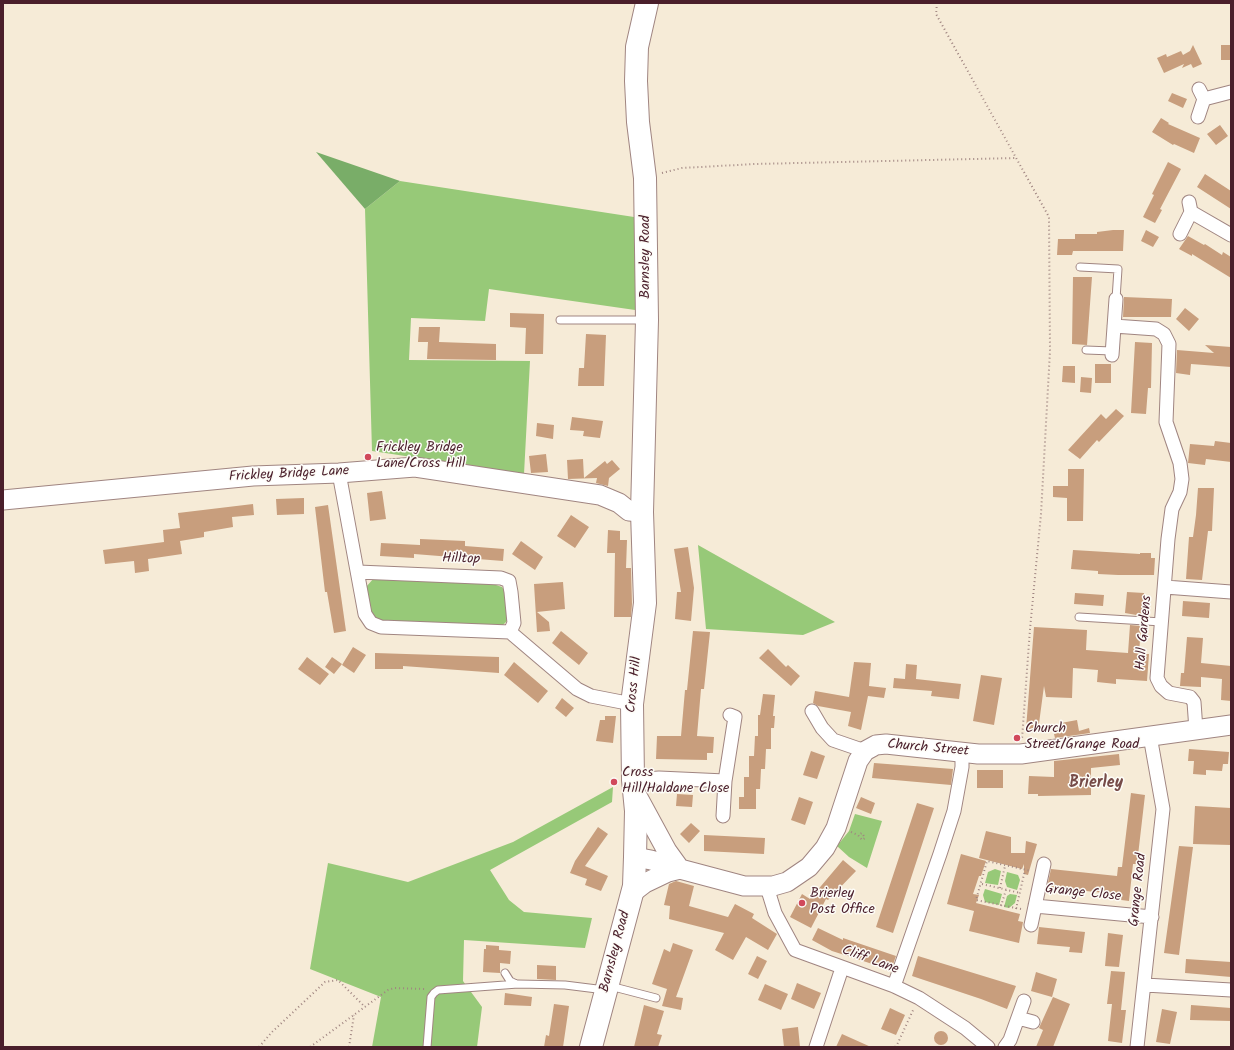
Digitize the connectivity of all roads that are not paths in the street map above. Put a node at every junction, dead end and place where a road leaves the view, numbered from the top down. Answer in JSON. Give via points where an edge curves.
{"nodes":[{"id":1,"x":647,"y":3,"type":"edge"},
{"id":2,"x":1231,"y":92,"type":"edge"},
{"id":3,"x":1198,"y":117,"type":"dead end"},
{"id":4,"x":1180,"y":234,"type":"dead end"},
{"id":5,"x":1231,"y":236,"type":"edge"},
{"id":6,"x":1080,"y":266,"type":"dead end"},
{"id":7,"x":1116,"y":299,"type":"joint"},
{"id":8,"x":560,"y":320,"type":"dead end"},
{"id":9,"x":647,"y":320,"type":"junction"},
{"id":10,"x":1114,"y":326,"type":"junction"},
{"id":11,"x":1086,"y":350,"type":"dead end"},
{"id":12,"x":1112,"y":353,"type":"joint"},
{"id":13,"x":339,"y":473,"type":"junction"},
{"id":14,"x":3,"y":500,"type":"edge"},
{"id":15,"x":642,"y":512,"type":"junction"},
{"id":16,"x":358,"y":572,"type":"junction"},
{"id":17,"x":1165,"y":587,"type":"junction"},
{"id":18,"x":1231,"y":592,"type":"edge"},
{"id":19,"x":1079,"y":617,"type":"dead end"},
{"id":20,"x":1162,"y":622,"type":"junction"},
{"id":21,"x":510,"y":632,"type":"junction"},
{"id":22,"x":632,"y":704,"type":"junction"},
{"id":23,"x":812,"y":711,"type":"dead end"},
{"id":24,"x":730,"y":715,"type":"dead end"},
{"id":25,"x":1231,"y":725,"type":"edge"},
{"id":26,"x":1196,"y":730,"type":"junction"},
{"id":27,"x":1150,"y":736,"type":"junction"},
{"id":28,"x":865,"y":751,"type":"junction"},
{"id":29,"x":962,"y":752,"type":"junction"},
{"id":30,"x":725,"y":781,"type":"junction"},
{"id":31,"x":634,"y":786,"type":"junction"},
{"id":32,"x":723,"y":816,"type":"dead end"},
{"id":33,"x":635,"y":857,"type":"junction"},
{"id":34,"x":680,"y":869,"type":"junction"},
{"id":35,"x":1043,"y":869,"type":"road end"},
{"id":36,"x":767,"y":887,"type":"junction"},
{"id":37,"x":632,"y":894,"type":"junction"},
{"id":38,"x":1035,"y":909,"type":"junction"},
{"id":39,"x":1152,"y":917,"type":"junction"},
{"id":40,"x":1031,"y":925,"type":"dead end"},
{"id":41,"x":842,"y":968,"type":"junction"},
{"id":42,"x":505,"y":973,"type":"dead end"},
{"id":43,"x":518,"y":984,"type":"junction"},
{"id":44,"x":1145,"y":985,"type":"junction"},
{"id":45,"x":894,"y":986,"type":"junction"},
{"id":46,"x":606,"y":988,"type":"junction"},
{"id":47,"x":1231,"y":990,"type":"edge"},
{"id":48,"x":656,"y":998,"type":"dead end"},
{"id":49,"x":1024,"y":1001,"type":"dead end"},
{"id":50,"x":1018,"y":1018,"type":"junction"},
{"id":51,"x":1032,"y":1022,"type":"dead end"},
{"id":52,"x":427,"y":1047,"type":"edge"},
{"id":53,"x":591,"y":1047,"type":"edge"},
{"id":54,"x":816,"y":1047,"type":"edge"},
{"id":55,"x":988,"y":1047,"type":"edge"},
{"id":56,"x":1005,"y":1047,"type":"edge"},
{"id":57,"x":1137,"y":1047,"type":"edge"}],
"edges":[{"from":1,"to":9,"type":"highway","name":"Barnsley Road","via":[[638,47],[636,81],[645,178]]},
{"from":2,"to":3,"type":"street","via":[[1202,94]]},
{"from":4,"to":5,"type":"street","via":[[1190,207]]},
{"from":6,"to":7,"type":"lane","via":[[1118,268]]},
{"from":7,"to":10,"type":"street"},
{"from":8,"to":9,"type":"lane"},
{"from":9,"to":15,"type":"highway","name":"Barnsley Road"},
{"from":10,"to":12,"type":"street"},
{"from":10,"to":17,"type":"street","name":"Hall Gardens","via":[[1156,329],[1164,334],[1169,344],[1166,422],[1180,463],[1182,479],[1180,492],[1172,509]]},
{"from":11,"to":12,"type":"lane"},
{"from":13,"to":14,"type":"street","name":"Frickley Bridge Lane","via":[[253,476]]},
{"from":13,"to":15,"type":"street","name":"Frickley Bridge Lane","via":[[415,467],[600,495],[630,511]]},
{"from":13,"to":16,"type":"street"},
{"from":15,"to":22,"type":"highway","name":"Cross Hill","via":[[645,603]]},
{"from":16,"to":21,"type":"street","via":[[365,614],[372,623],[381,627]]},
{"from":16,"to":21,"type":"street","name":"Hilltop","via":[[501,578],[509,581],[514,623]]},
{"from":17,"to":18,"type":"street"},
{"from":17,"to":20,"type":"street","name":"Hall Gardens"},
{"from":19,"to":20,"type":"lane"},
{"from":20,"to":26,"type":"street","name":"Hall Gardens","via":[[1157,678],[1169,693],[1190,697],[1194,702]]},
{"from":21,"to":22,"type":"street","via":[[577,689],[591,696]]},
{"from":22,"to":31,"type":"highway","name":"Cross Hill"},
{"from":23,"to":28,"type":"street","via":[[822,728],[834,740]]},
{"from":24,"to":30,"type":"street","via":[[735,717]]},
{"from":25,"to":26,"type":"street","name":"Church Street"},
{"from":26,"to":27,"type":"street","name":"Church Street"},
{"from":27,"to":29,"type":"street","name":"Church Street","via":[[1021,754]]},
{"from":27,"to":39,"type":"street","name":"Grange Road","via":[[1163,809]]},
{"from":28,"to":29,"type":"street","name":"Church Street","via":[[876,745],[886,744]]},
{"from":28,"to":36,"type":"street","via":[[858,761],[836,828],[825,848],[809,867],[798,875],[787,882]]},
{"from":29,"to":45,"type":"street","via":[[962,767],[954,811]]},
{"from":30,"to":31,"type":"street","via":[[658,778]]},
{"from":30,"to":32,"type":"street"},
{"from":31,"to":33,"type":"highway","name":"Cross Hill"},
{"from":31,"to":34,"type":"street","via":[[667,851]]},
{"from":33,"to":34,"type":"street"},
{"from":33,"to":37,"type":"highway","name":"Barnsley Road"},
{"from":34,"to":36,"type":"street","via":[[744,886]]},
{"from":34,"to":37,"type":"street","via":[[645,883]]},
{"from":35,"to":38,"type":"street","name":"Grange Close"},
{"from":36,"to":41,"type":"street","name":"Cliff Lane","via":[[775,913],[795,950]]},
{"from":37,"to":46,"type":"highway","name":"Barnsley Road"},
{"from":38,"to":39,"type":"street","name":"Grange Close"},
{"from":38,"to":40,"type":"street","name":"Grange Close"},
{"from":39,"to":44,"type":"street","name":"Grange Road"},
{"from":41,"to":45,"type":"street","name":"Cliff Lane"},
{"from":41,"to":54,"type":"street"},
{"from":42,"to":43,"type":"lane","via":[[510,981]]},
{"from":43,"to":46,"type":"lane"},
{"from":43,"to":52,"type":"lane","via":[[438,990],[431,997]]},
{"from":44,"to":47,"type":"street"},
{"from":44,"to":57,"type":"street","name":"Grange Road"},
{"from":45,"to":55,"type":"street","name":"Cliff Lane","via":[[919,998]]},
{"from":46,"to":48,"type":"lane"},
{"from":46,"to":53,"type":"highway","name":"Barnsley Road"},
{"from":49,"to":50,"type":"street"},
{"from":50,"to":51,"type":"street"},
{"from":50,"to":56,"type":"street"}]}
